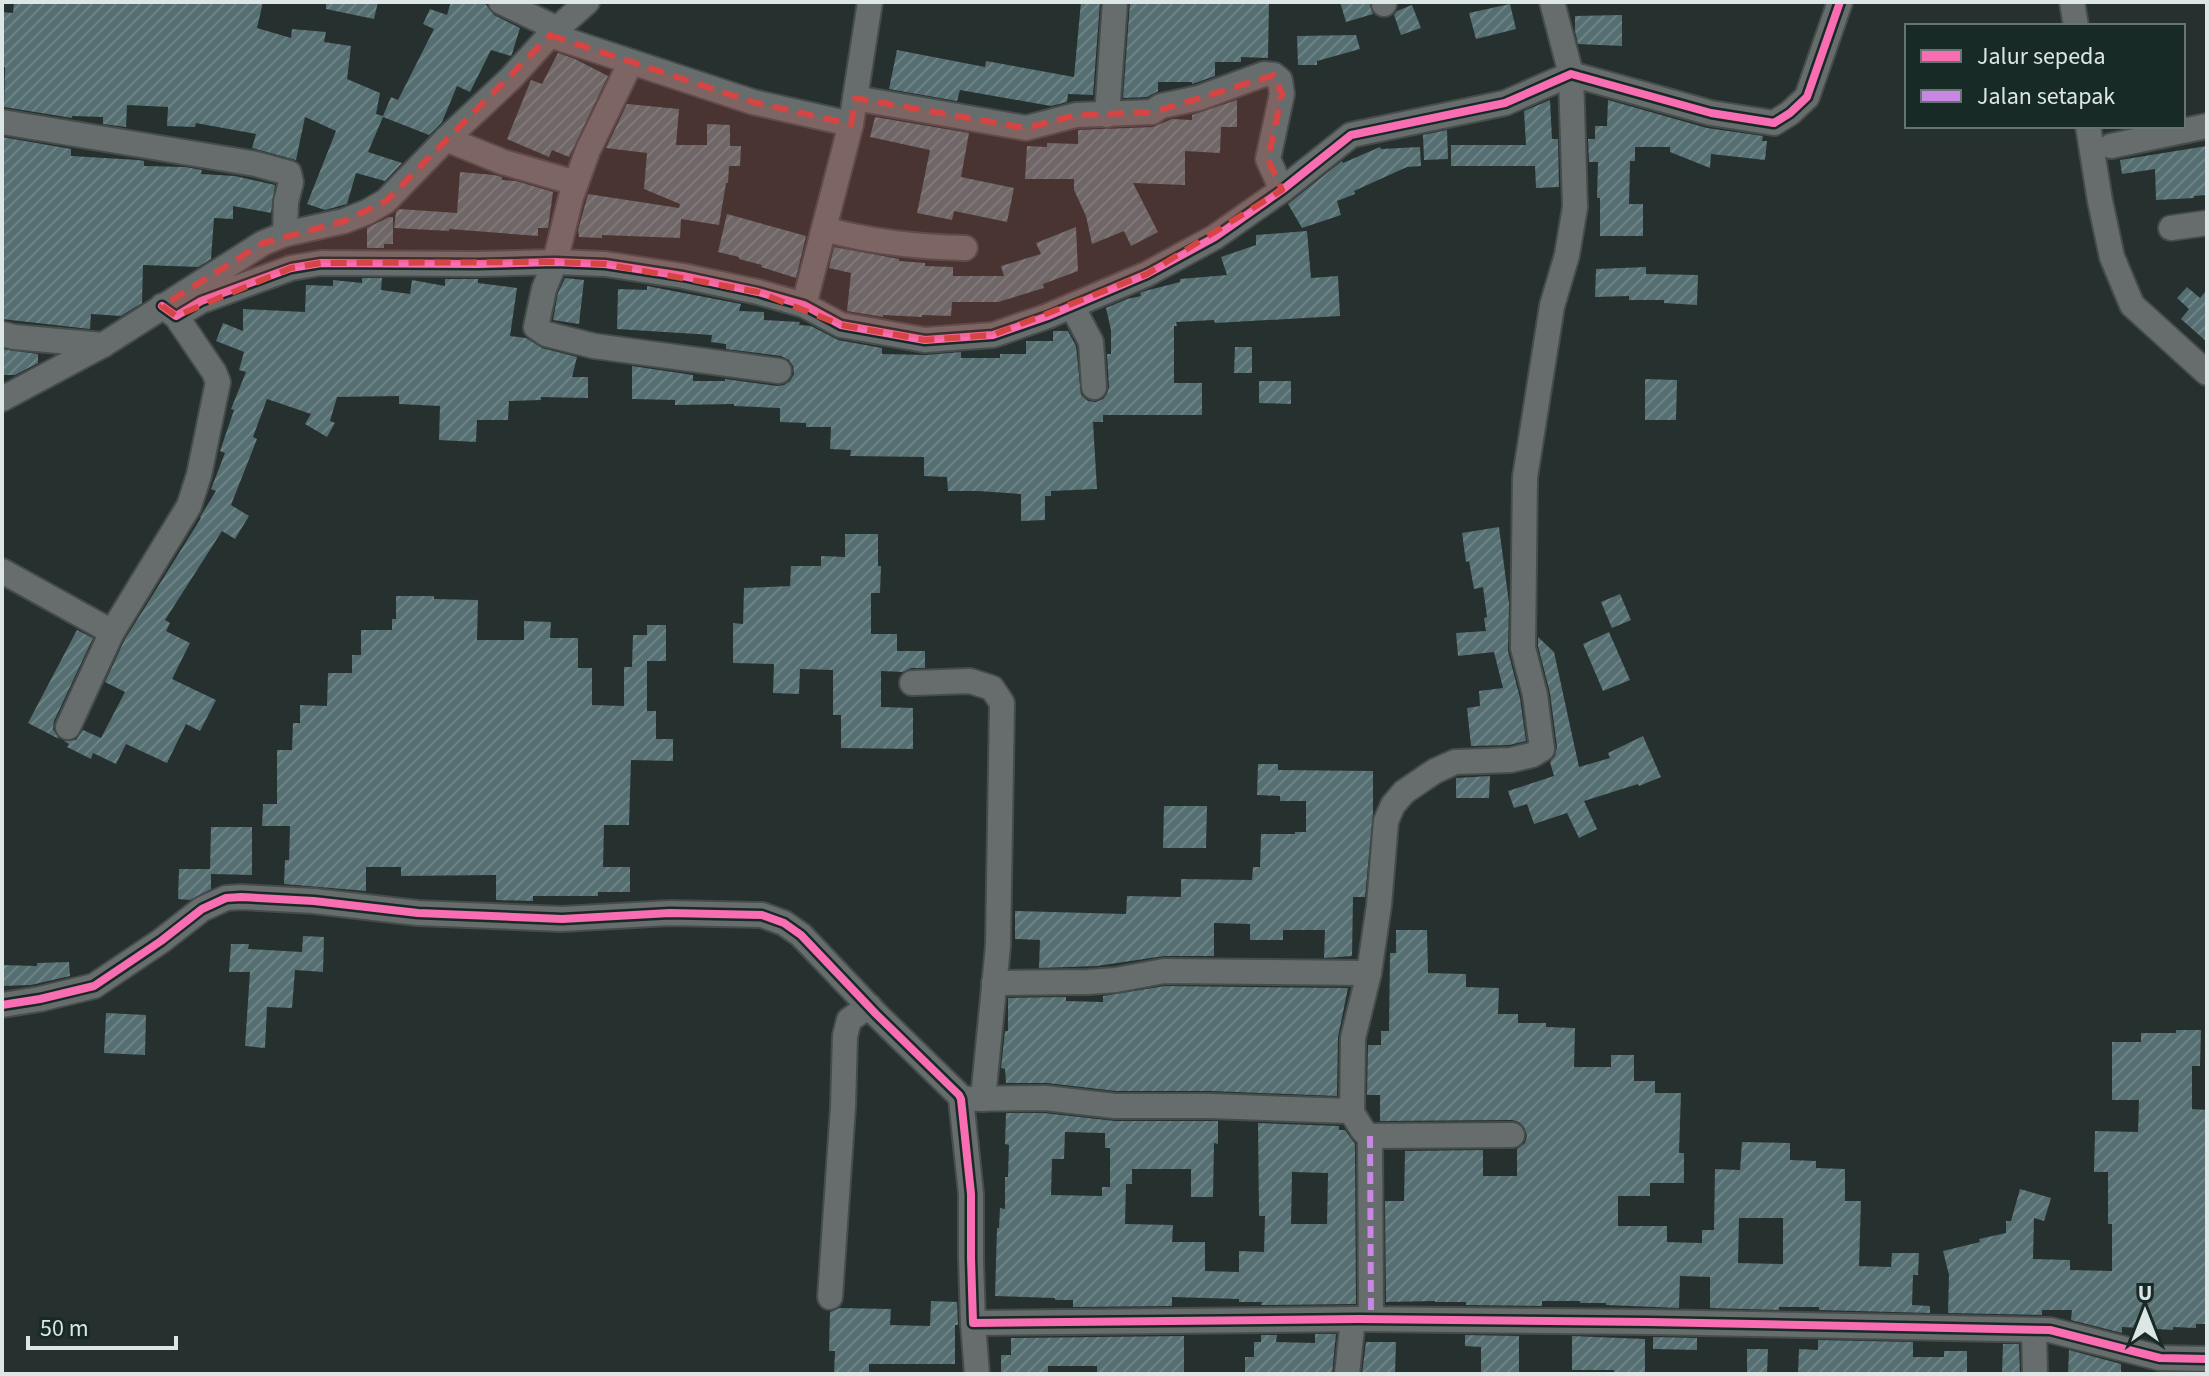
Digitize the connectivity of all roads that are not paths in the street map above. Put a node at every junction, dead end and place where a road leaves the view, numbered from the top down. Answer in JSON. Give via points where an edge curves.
{"nodes":[{"id":1,"x":501,"y":2,"type":"edge"},
{"id":2,"x":587,"y":2,"type":"edge"},
{"id":3,"x":870,"y":2,"type":"edge"},
{"id":4,"x":1115,"y":2,"type":"edge"},
{"id":5,"x":1552,"y":2,"type":"edge"},
{"id":6,"x":1840,"y":2,"type":"edge"},
{"id":7,"x":2072,"y":2,"type":"edge"},
{"id":8,"x":2076,"y":24,"type":"edge"},
{"id":9,"x":554,"y":32,"type":"junction"},
{"id":10,"x":631,"y":62,"type":"junction"},
{"id":11,"x":1571,"y":74,"type":"junction"},
{"id":12,"x":855,"y":98,"type":"junction"},
{"id":13,"x":1107,"y":115,"type":"junction"},
{"id":14,"x":2,"y":122,"type":"edge"},
{"id":15,"x":851,"y":124,"type":"junction"},
{"id":16,"x":2207,"y":126,"type":"edge"},
{"id":17,"x":2088,"y":128,"type":"edge"},
{"id":18,"x":446,"y":139,"type":"junction"},
{"id":19,"x":2111,"y":146,"type":"dead end"},
{"id":20,"x":576,"y":183,"type":"junction"},
{"id":21,"x":1282,"y":190,"type":"junction"},
{"id":22,"x":2207,"y":223,"type":"edge"},
{"id":23,"x":2171,"y":228,"type":"dead end"},
{"id":24,"x":824,"y":229,"type":"junction"},
{"id":25,"x":285,"y":234,"type":"junction"},
{"id":26,"x":965,"y":248,"type":"dead end"},
{"id":27,"x":555,"y":262,"type":"junction"},
{"id":28,"x":226,"y":265,"type":"junction"},
{"id":29,"x":255,"y":281,"type":"junction"},
{"id":30,"x":804,"y":305,"type":"junction"},
{"id":31,"x":1072,"y":306,"type":"junction"},
{"id":32,"x":169,"y":311,"type":"junction"},
{"id":33,"x":2,"y":334,"type":"edge"},
{"id":34,"x":103,"y":345,"type":"junction"},
{"id":35,"x":779,"y":371,"type":"dead end"},
{"id":36,"x":2207,"y":373,"type":"edge"},
{"id":37,"x":1094,"y":387,"type":"dead end"},
{"id":38,"x":2,"y":399,"type":"edge"},
{"id":39,"x":2,"y":571,"type":"edge"},
{"id":40,"x":112,"y":632,"type":"junction"},
{"id":41,"x":912,"y":683,"type":"dead end"},
{"id":42,"x":68,"y":727,"type":"dead end"},
{"id":43,"x":1369,"y":973,"type":"junction"},
{"id":44,"x":994,"y":983,"type":"junction"},
{"id":45,"x":2,"y":1005,"type":"edge"},
{"id":46,"x":869,"y":1006,"type":"junction"},
{"id":47,"x":972,"y":1099,"type":"junction"},
{"id":48,"x":1352,"y":1113,"type":"junction"},
{"id":49,"x":1512,"y":1135,"type":"dead end"},
{"id":50,"x":1370,"y":1136,"type":"junction"},
{"id":51,"x":830,"y":1297,"type":"dead end"},
{"id":52,"x":1362,"y":1319,"type":"junction"},
{"id":53,"x":973,"y":1323,"type":"junction"},
{"id":54,"x":2034,"y":1330,"type":"junction"},
{"id":55,"x":2207,"y":1359,"type":"edge"},
{"id":56,"x":977,"y":1374,"type":"edge"},
{"id":57,"x":1347,"y":1374,"type":"edge"},
{"id":58,"x":2035,"y":1374,"type":"edge"}],
"edges":[{"from":1,"to":9,"type":"street"},
{"from":2,"to":9,"type":"street"},
{"from":3,"to":12,"type":"street"},
{"from":4,"to":13,"type":"street"},
{"from":5,"to":11,"type":"street"},
{"from":6,"to":11,"type":"street","via":[[1807,97],[1774,123],[1711,113]]},
{"from":7,"to":8,"type":"street"},
{"from":9,"to":10,"type":"street"},
{"from":9,"to":18,"type":"street"},
{"from":10,"to":15,"type":"street","via":[[753,102]]},
{"from":10,"to":20,"type":"street"},
{"from":11,"to":21,"type":"street","via":[[1505,103],[1351,135]]},
{"from":11,"to":43,"type":"street","via":[[1575,207],[1552,306],[1525,477],[1523,648],[1542,749],[1511,760],[1455,762],[1404,792],[1393,805],[1386,821]]},
{"from":12,"to":13,"type":"street","via":[[1026,128],[1076,115]]},
{"from":12,"to":15,"type":"street"},
{"from":13,"to":21,"type":"street","via":[[1152,112],[1274,75],[1282,94],[1268,159]]},
{"from":14,"to":25,"type":"street","via":[[289,173]]},
{"from":15,"to":24,"type":"street"},
{"from":16,"to":19,"type":"street"},
{"from":17,"to":36,"type":"street","via":[[2112,257],[2132,305]]},
{"from":18,"to":20,"type":"street"},
{"from":18,"to":25,"type":"street","via":[[386,201],[344,221]]},
{"from":20,"to":27,"type":"street"},
{"from":21,"to":31,"type":"street","via":[[1215,237]]},
{"from":22,"to":23,"type":"street"},
{"from":24,"to":26,"type":"street","via":[[891,244]]},
{"from":24,"to":30,"type":"street"},
{"from":25,"to":28,"type":"street"},
{"from":27,"to":29,"type":"street","via":[[321,263]]},
{"from":27,"to":30,"type":"street","via":[[683,276]]},
{"from":27,"to":35,"type":"street","via":[[536,324],[542,332],[594,346]]},
{"from":28,"to":29,"type":"street"},
{"from":28,"to":32,"type":"street"},
{"from":29,"to":32,"type":"street"},
{"from":30,"to":31,"type":"street","via":[[841,325],[925,340],[993,335]]},
{"from":31,"to":37,"type":"street","via":[[1091,342]]},
{"from":32,"to":34,"type":"street"},
{"from":32,"to":40,"type":"street","via":[[217,376],[215,402],[189,506]]},
{"from":33,"to":34,"type":"street"},
{"from":34,"to":38,"type":"street"},
{"from":39,"to":40,"type":"street"},
{"from":40,"to":42,"type":"street"},
{"from":41,"to":44,"type":"street","via":[[970,681],[992,688],[1002,703]]},
{"from":43,"to":44,"type":"street","via":[[1164,971],[1088,982]]},
{"from":43,"to":48,"type":"street","via":[[1353,1038]]},
{"from":44,"to":47,"type":"street"},
{"from":45,"to":46,"type":"street","via":[[94,986],[202,909],[241,897],[562,919],[762,915],[801,935]]},
{"from":46,"to":47,"type":"street","via":[[956,1090]]},
{"from":46,"to":51,"type":"street","via":[[849,1020],[845,1036]]},
{"from":47,"to":48,"type":"street"},
{"from":47,"to":53,"type":"street"},
{"from":48,"to":50,"type":"street"},
{"from":49,"to":50,"type":"street"},
{"from":50,"to":52,"type":"street"},
{"from":52,"to":53,"type":"street"},
{"from":52,"to":54,"type":"street"},
{"from":52,"to":57,"type":"street"},
{"from":53,"to":56,"type":"street"},
{"from":54,"to":55,"type":"street","via":[[2160,1358]]},
{"from":54,"to":58,"type":"street"}]}
